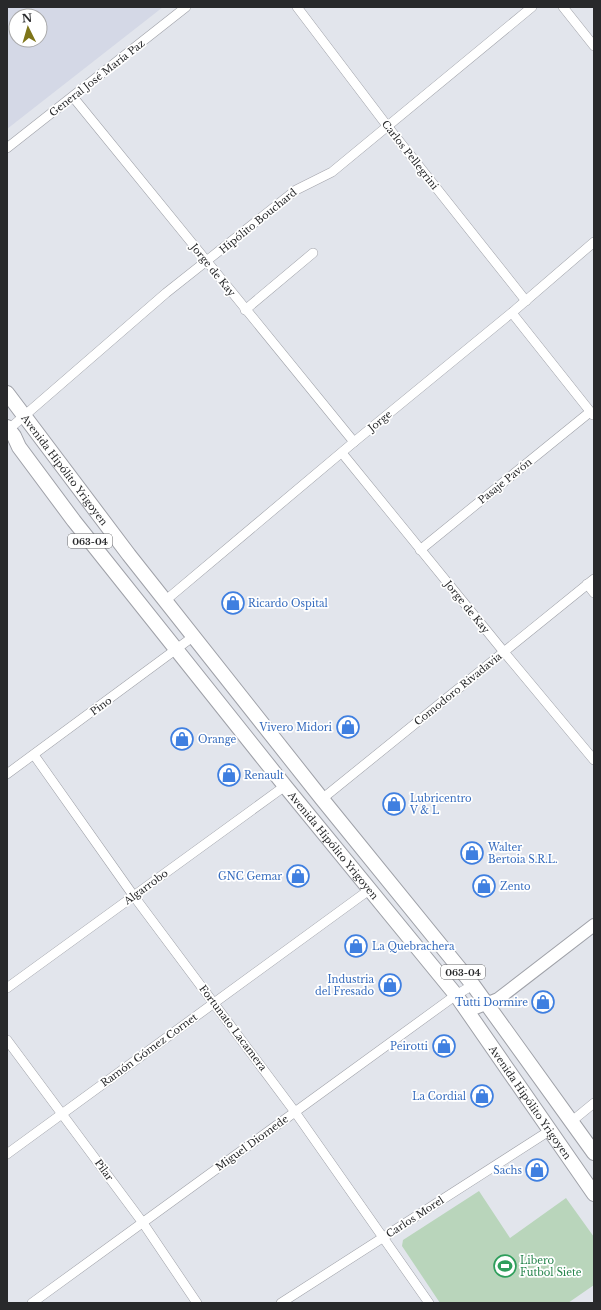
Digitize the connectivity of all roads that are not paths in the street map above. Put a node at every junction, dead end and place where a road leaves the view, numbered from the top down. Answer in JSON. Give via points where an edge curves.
{"nodes":[{"id":1,"x":186,"y":7,"type":"edge"},
{"id":2,"x":297,"y":7,"type":"edge"},
{"id":3,"x":532,"y":7,"type":"edge"},
{"id":4,"x":562,"y":7,"type":"edge"},
{"id":5,"x":594,"y":46,"type":"edge"},
{"id":6,"x":73,"y":97,"type":"junction"},
{"id":7,"x":388,"y":127,"type":"junction"},
{"id":8,"x":7,"y":148,"type":"edge"},
{"id":9,"x":594,"y":242,"type":"edge"},
{"id":10,"x":313,"y":253,"type":"dead end"},
{"id":11,"x":207,"y":262,"type":"junction"},
{"id":12,"x":526,"y":301,"type":"junction"},
{"id":13,"x":245,"y":310,"type":"junction"},
{"id":14,"x":512,"y":313,"type":"junction"},
{"id":15,"x":7,"y":393,"type":"edge"},
{"id":16,"x":592,"y":414,"type":"edge"},
{"id":17,"x":24,"y":416,"type":"junction"},
{"id":18,"x":8,"y":428,"type":"edge"},
{"id":19,"x":354,"y":442,"type":"junction"},
{"id":20,"x":342,"y":453,"type":"junction"},
{"id":21,"x":420,"y":550,"type":"junction"},
{"id":22,"x":591,"y":581,"type":"edge"},
{"id":23,"x":594,"y":592,"type":"edge"},
{"id":24,"x":166,"y":600,"type":"junction"},
{"id":25,"x":194,"y":636,"type":"junction"},
{"id":26,"x":178,"y":649,"type":"junction"},
{"id":27,"x":504,"y":652,"type":"junction"},
{"id":28,"x":34,"y":755,"type":"junction"},
{"id":29,"x":594,"y":760,"type":"edge"},
{"id":30,"x":7,"y":774,"type":"edge"},
{"id":31,"x":285,"y":786,"type":"junction"},
{"id":32,"x":322,"y":799,"type":"junction"},
{"id":33,"x":369,"y":890,"type":"junction"},
{"id":34,"x":134,"y":896,"type":"junction"},
{"id":35,"x":594,"y":925,"type":"edge"},
{"id":36,"x":473,"y":984,"type":"junction"},
{"id":37,"x":7,"y":988,"type":"edge"},
{"id":38,"x":456,"y":995,"type":"junction"},
{"id":39,"x":215,"y":1002,"type":"junction"},
{"id":40,"x":487,"y":1003,"type":"junction"},
{"id":41,"x":468,"y":1011,"type":"junction"},
{"id":42,"x":7,"y":1040,"type":"edge"},
{"id":43,"x":594,"y":1103,"type":"edge"},
{"id":44,"x":296,"y":1112,"type":"junction"},
{"id":45,"x":63,"y":1114,"type":"junction"},
{"id":46,"x":572,"y":1121,"type":"junction"},
{"id":47,"x":549,"y":1131,"type":"junction"},
{"id":48,"x":594,"y":1153,"type":"edge"},
{"id":49,"x":7,"y":1154,"type":"edge"},
{"id":50,"x":594,"y":1194,"type":"edge"},
{"id":51,"x":143,"y":1223,"type":"junction"},
{"id":52,"x":383,"y":1238,"type":"junction"},
{"id":53,"x":32,"y":1303,"type":"edge"},
{"id":54,"x":198,"y":1303,"type":"edge"},
{"id":55,"x":281,"y":1303,"type":"edge"},
{"id":56,"x":429,"y":1303,"type":"edge"}],
"edges":[{"from":1,"to":6,"type":"street","name":"General José María Paz"},
{"from":2,"to":7,"type":"street","name":"Carlos Pellegrini"},
{"from":3,"to":7,"type":"street","name":"Hipólito Bouchard"},
{"from":4,"to":5,"type":"street"},
{"from":6,"to":8,"type":"street","name":"General José María Paz"},
{"from":6,"to":11,"type":"street","name":"Jorge de Kay"},
{"from":7,"to":11,"type":"street","name":"Hipólito Bouchard","via":[[332,172],[296,190]]},
{"from":7,"to":12,"type":"street","name":"Carlos Pellegrini"},
{"from":9,"to":12,"type":"street","name":"Jorge"},
{"from":10,"to":13,"type":"street"},
{"from":11,"to":13,"type":"street","name":"Jorge de Kay"},
{"from":11,"to":17,"type":"street","name":"Hipólito Bouchard","via":[[166,293]]},
{"from":12,"to":14,"type":"street","name":"Jorge"},
{"from":13,"to":19,"type":"street","name":"Jorge de Kay"},
{"from":14,"to":16,"type":"street"},
{"from":14,"to":19,"type":"street","name":"Jorge"},
{"from":15,"to":17,"type":"main road","name":"Avenida Hipólito Yrigoyen","number":"063-04"},
{"from":16,"to":21,"type":"street","name":"Pasaje Pavón"},
{"from":17,"to":18,"type":"street","name":"Hipólito Bouchard"},
{"from":17,"to":24,"type":"main road","name":"Avenida Hipólito Yrigoyen","number":"063-04"},
{"from":18,"to":26,"type":"main road","name":"Avenida Hipólito Yrigoyen","number":"063-04","via":[[19,447],[74,521]]},
{"from":19,"to":20,"type":"street","name":"Jorge"},
{"from":20,"to":21,"type":"street","name":"Jorge de Kay"},
{"from":20,"to":24,"type":"street","name":"Jorge"},
{"from":21,"to":27,"type":"street","name":"Jorge de Kay"},
{"from":22,"to":23,"type":"street"},
{"from":22,"to":27,"type":"street","name":"Comodoro Rivadavia"},
{"from":24,"to":25,"type":"main road","name":"Avenida Hipólito Yrigoyen","number":"063-04"},
{"from":25,"to":26,"type":"street","name":"Pino"},
{"from":25,"to":32,"type":"main road","name":"Avenida Hipólito Yrigoyen","number":"063-04"},
{"from":26,"to":28,"type":"street","name":"Pino"},
{"from":26,"to":31,"type":"main road","name":"Avenida Hipólito Yrigoyen","number":"063-04"},
{"from":27,"to":29,"type":"street","name":"Jorge de Kay"},
{"from":27,"to":32,"type":"street","name":"Comodoro Rivadavia"},
{"from":28,"to":30,"type":"street","name":"Pino"},
{"from":28,"to":34,"type":"street","name":"Fortunato Lacamera"},
{"from":31,"to":33,"type":"main road","name":"Avenida Hipólito Yrigoyen","number":"063-04"},
{"from":31,"to":34,"type":"street","name":"Algarrobo"},
{"from":32,"to":36,"type":"main road","name":"Avenida Hipólito Yrigoyen","number":"063-04"},
{"from":33,"to":38,"type":"main road","name":"Avenida Hipólito Yrigoyen","number":"063-04"},
{"from":33,"to":39,"type":"street","name":"Ramón Gómez Cornet"},
{"from":34,"to":37,"type":"street","name":"Algarrobo"},
{"from":34,"to":39,"type":"street","name":"Fortunato Lacamera"},
{"from":35,"to":40,"type":"main road","via":[[505,994]]},
{"from":36,"to":38,"type":"street","name":"Miguel Diomede"},
{"from":36,"to":40,"type":"main road","name":"Avenida Hipólito Yrigoyen","number":"063-04"},
{"from":38,"to":41,"type":"main road","name":"Avenida Hipólito Yrigoyen","number":"063-04"},
{"from":38,"to":44,"type":"street","name":"Miguel Diomede"},
{"from":39,"to":44,"type":"street","name":"Fortunato Lacamera"},
{"from":39,"to":45,"type":"street","name":"Ramón Gómez Cornet"},
{"from":40,"to":41,"type":"main road"},
{"from":40,"to":46,"type":"main road","name":"Avenida Hipólito Yrigoyen","number":"063-04"},
{"from":41,"to":47,"type":"main road","name":"Avenida Hipólito Yrigoyen","number":"063-04"},
{"from":42,"to":45,"type":"street","name":"Pilar"},
{"from":43,"to":46,"type":"street"},
{"from":44,"to":51,"type":"street","name":"Miguel Diomede"},
{"from":44,"to":52,"type":"street","name":"Fortunato Lacamera"},
{"from":45,"to":49,"type":"street","name":"Ramón Gómez Cornet"},
{"from":45,"to":51,"type":"street","name":"Pilar"},
{"from":46,"to":48,"type":"main road","name":"Avenida Hipólito Yrigoyen","number":"063-04"},
{"from":47,"to":50,"type":"main road","name":"Avenida Hipólito Yrigoyen","number":"063-04"},
{"from":47,"to":52,"type":"street","name":"Carlos Morel"},
{"from":51,"to":53,"type":"street","name":"Miguel Diomede"},
{"from":51,"to":54,"type":"street","name":"Pilar"},
{"from":52,"to":55,"type":"street","name":"Carlos Morel"},
{"from":52,"to":56,"type":"street","name":"Fortunato Lacamera"}]}
